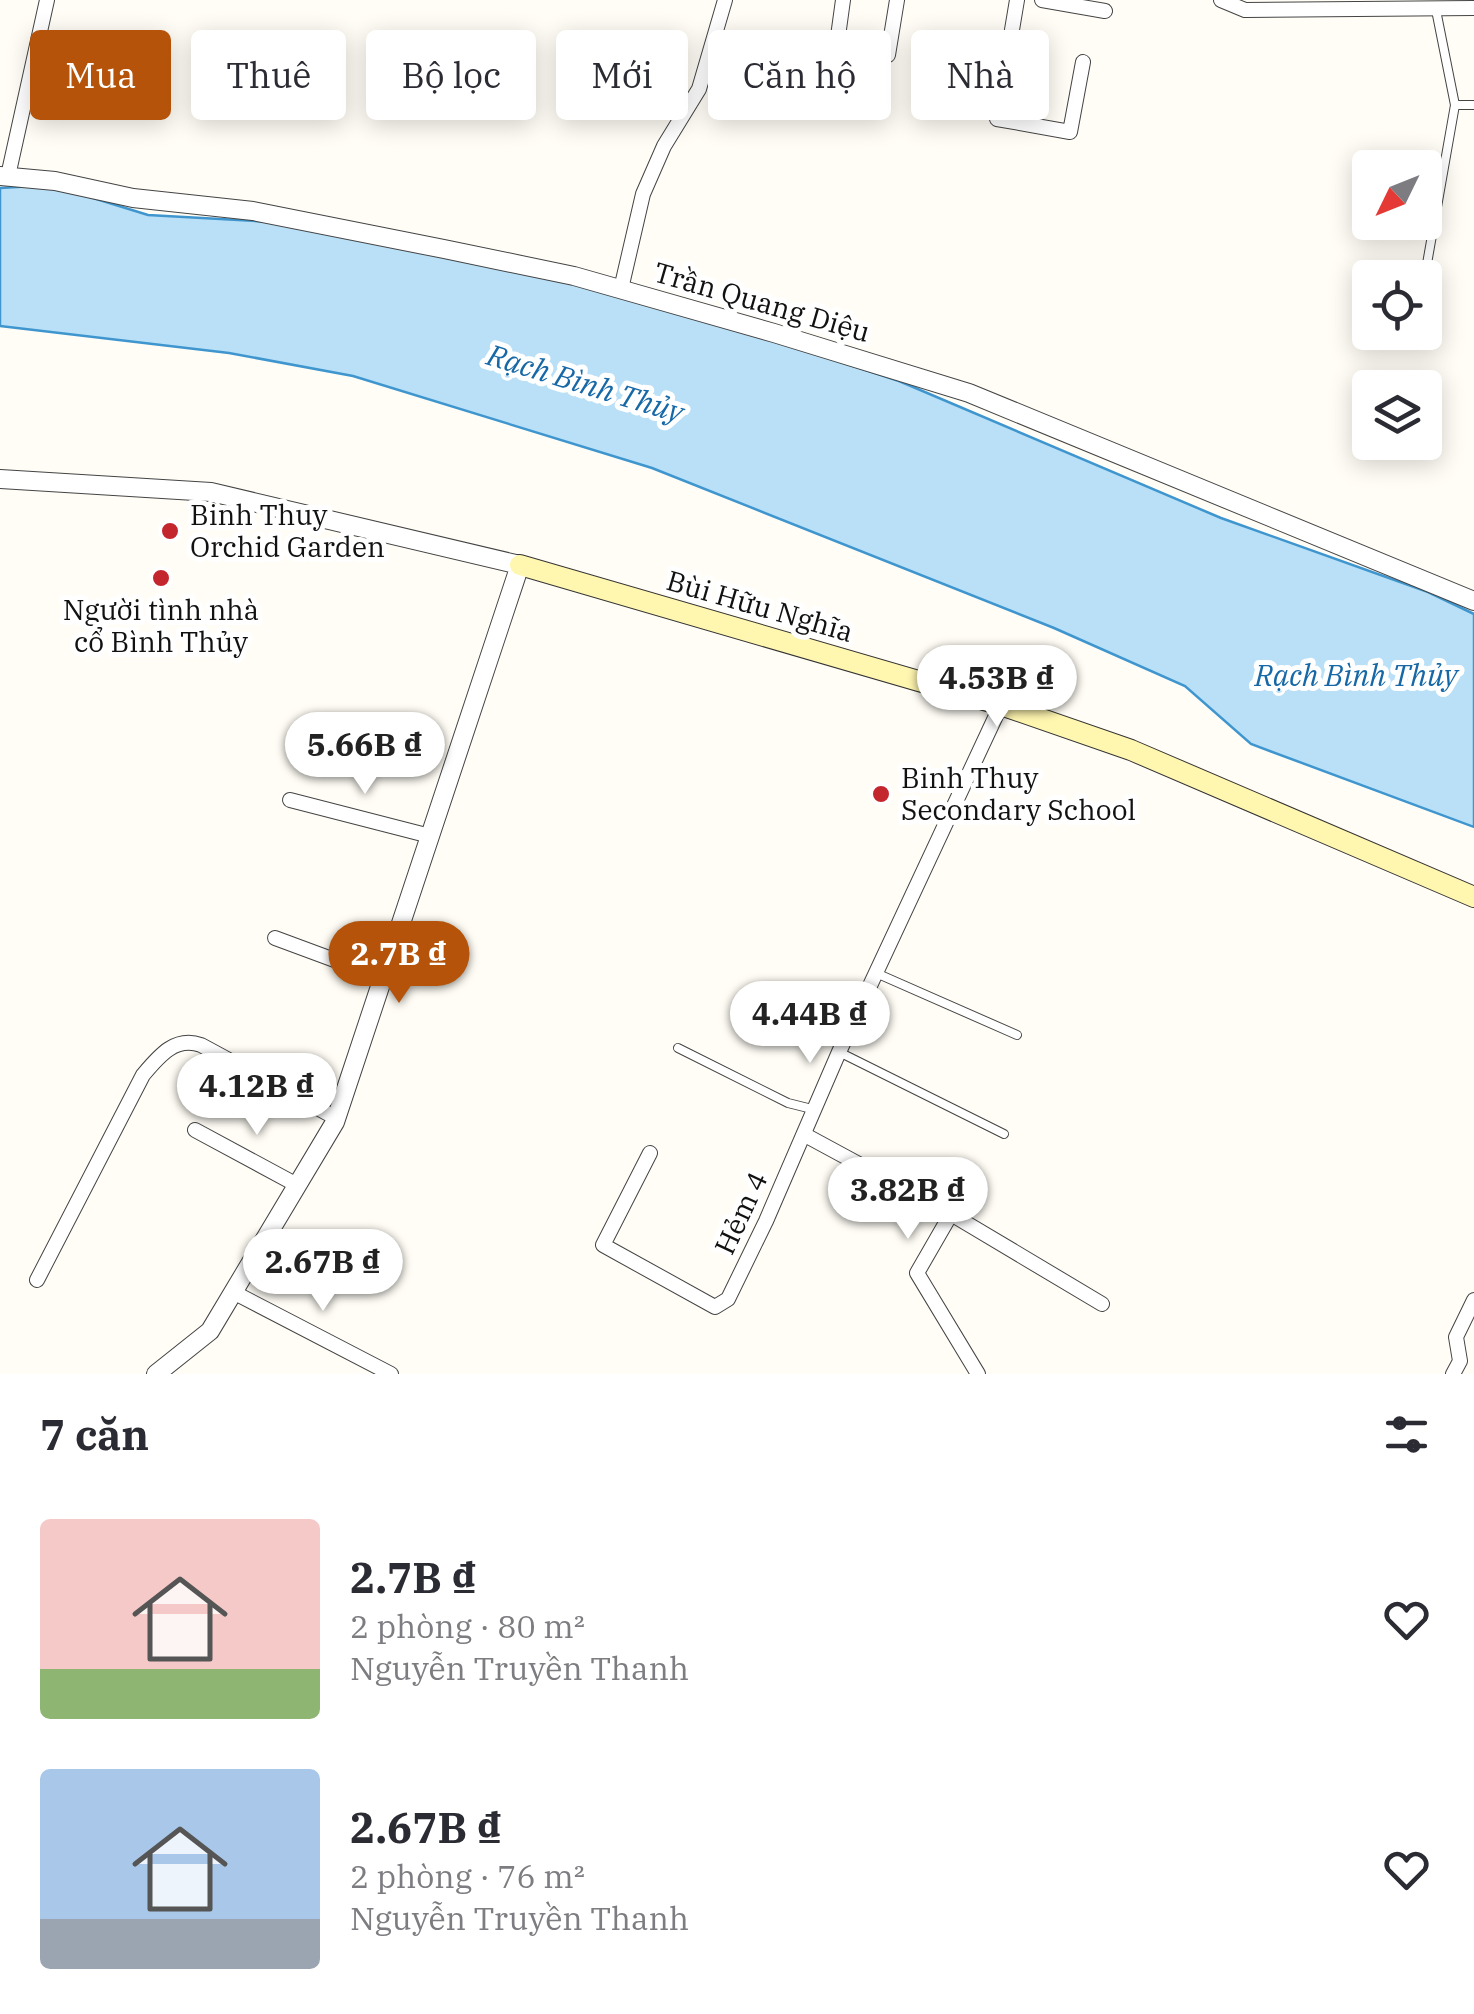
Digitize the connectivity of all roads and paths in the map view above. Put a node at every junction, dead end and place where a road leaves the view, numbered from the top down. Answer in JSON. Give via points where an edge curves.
{"nodes":[{"id":1,"x":47,"y":0,"type":"edge"},
{"id":2,"x":725,"y":0,"type":"edge"},
{"id":3,"x":843,"y":0,"type":"edge"},
{"id":4,"x":897,"y":0,"type":"edge"},
{"id":5,"x":1017,"y":0,"type":"edge"},
{"id":6,"x":1042,"y":0,"type":"edge"},
{"id":7,"x":1221,"y":0,"type":"edge"},
{"id":8,"x":1474,"y":8,"type":"edge"},
{"id":9,"x":1436,"y":10,"type":"junction"},
{"id":10,"x":1106,"y":11,"type":"dead end"},
{"id":11,"x":839,"y":30,"type":"edge"},
{"id":12,"x":891,"y":37,"type":"edge"},
{"id":13,"x":1083,"y":62,"type":"dead end"},
{"id":14,"x":1455,"y":105,"type":"junction"},
{"id":15,"x":1474,"y":105,"type":"edge"},
{"id":16,"x":4,"y":176,"type":"edge"},
{"id":17,"x":1428,"y":260,"type":"edge"},
{"id":18,"x":620,"y":289,"type":"junction"},
{"id":19,"x":0,"y":479,"type":"edge"},
{"id":20,"x":520,"y":565,"type":"junction"},
{"id":21,"x":1474,"y":601,"type":"edge"},
{"id":22,"x":1000,"y":705,"type":"junction"},
{"id":23,"x":290,"y":800,"type":"dead end"},
{"id":24,"x":430,"y":836,"type":"junction"},
{"id":25,"x":1474,"y":898,"type":"edge"},
{"id":26,"x":275,"y":938,"type":"dead end"},
{"id":27,"x":876,"y":973,"type":"junction"},
{"id":28,"x":383,"y":978,"type":"junction"},
{"id":29,"x":1018,"y":1035,"type":"dead end"},
{"id":30,"x":678,"y":1048,"type":"dead end"},
{"id":31,"x":838,"y":1052,"type":"junction"},
{"id":32,"x":816,"y":1110,"type":"junction"},
{"id":33,"x":336,"y":1118,"type":"junction"},
{"id":34,"x":195,"y":1130,"type":"dead end"},
{"id":35,"x":1004,"y":1134,"type":"dead end"},
{"id":36,"x":805,"y":1136,"type":"junction"},
{"id":37,"x":650,"y":1154,"type":"dead end"},
{"id":38,"x":297,"y":1186,"type":"junction"},
{"id":39,"x":951,"y":1214,"type":"junction"},
{"id":40,"x":37,"y":1280,"type":"dead end"},
{"id":41,"x":233,"y":1292,"type":"junction"},
{"id":42,"x":1474,"y":1300,"type":"edge"},
{"id":43,"x":1102,"y":1304,"type":"dead end"},
{"id":44,"x":156,"y":1374,"type":"edge"},
{"id":45,"x":391,"y":1374,"type":"edge"},
{"id":46,"x":978,"y":1374,"type":"edge"},
{"id":47,"x":1453,"y":1374,"type":"edge"}],
"edges":[{"from":1,"to":16,"type":"street"},
{"from":2,"to":18,"type":"street","via":[[699,89],[643,194]]},
{"from":3,"to":11,"type":"street"},
{"from":4,"to":12,"type":"street"},
{"from":5,"to":13,"type":"street","via":[[997,119],[1070,132]]},
{"from":6,"to":10,"type":"street"},
{"from":7,"to":9,"type":"street","via":[[1244,10]]},
{"from":8,"to":9,"type":"street"},
{"from":9,"to":14,"type":"lane"},
{"from":14,"to":15,"type":"lane"},
{"from":14,"to":17,"type":"lane"},
{"from":16,"to":18,"type":"street","name":"Trần Quang Diệu","via":[[253,211]]},
{"from":18,"to":21,"type":"street","name":"Trần Quang Diệu","via":[[969,393]]},
{"from":19,"to":20,"type":"street","name":"Bùi Hữu Nghĩa","via":[[212,492]]},
{"from":20,"to":22,"type":"main road","name":"Bùi Hữu Nghĩa"},
{"from":20,"to":24,"type":"street"},
{"from":22,"to":25,"type":"main road","name":"Bùi Hữu Nghĩa","via":[[1131,750]]},
{"from":22,"to":27,"type":"street","name":"Hẻm 4"},
{"from":23,"to":24,"type":"street"},
{"from":24,"to":28,"type":"street"},
{"from":26,"to":28,"type":"street"},
{"from":27,"to":29,"type":"lane"},
{"from":27,"to":31,"type":"street","name":"Hẻm 4"},
{"from":28,"to":33,"type":"street"},
{"from":30,"to":32,"type":"lane","via":[[788,1104]]},
{"from":31,"to":32,"type":"street","name":"Hẻm 4"},
{"from":31,"to":35,"type":"lane"},
{"from":32,"to":36,"type":"street","name":"Hẻm 4"},
{"from":33,"to":38,"type":"street"},
{"from":33,"to":40,"type":"street","via":[[201,1045],[182,1042],[160,1054],[143,1075]]},
{"from":34,"to":38,"type":"street"},
{"from":36,"to":37,"type":"street","name":"Hẻm 4","via":[[728,1299],[715,1307],[603,1245]]},
{"from":36,"to":39,"type":"street"},
{"from":38,"to":41,"type":"street"},
{"from":39,"to":43,"type":"street"},
{"from":39,"to":46,"type":"street","via":[[917,1274]]},
{"from":41,"to":44,"type":"street","via":[[210,1331]]},
{"from":41,"to":45,"type":"street"},
{"from":42,"to":47,"type":"street","via":[[1456,1337],[1460,1360]]}]}
